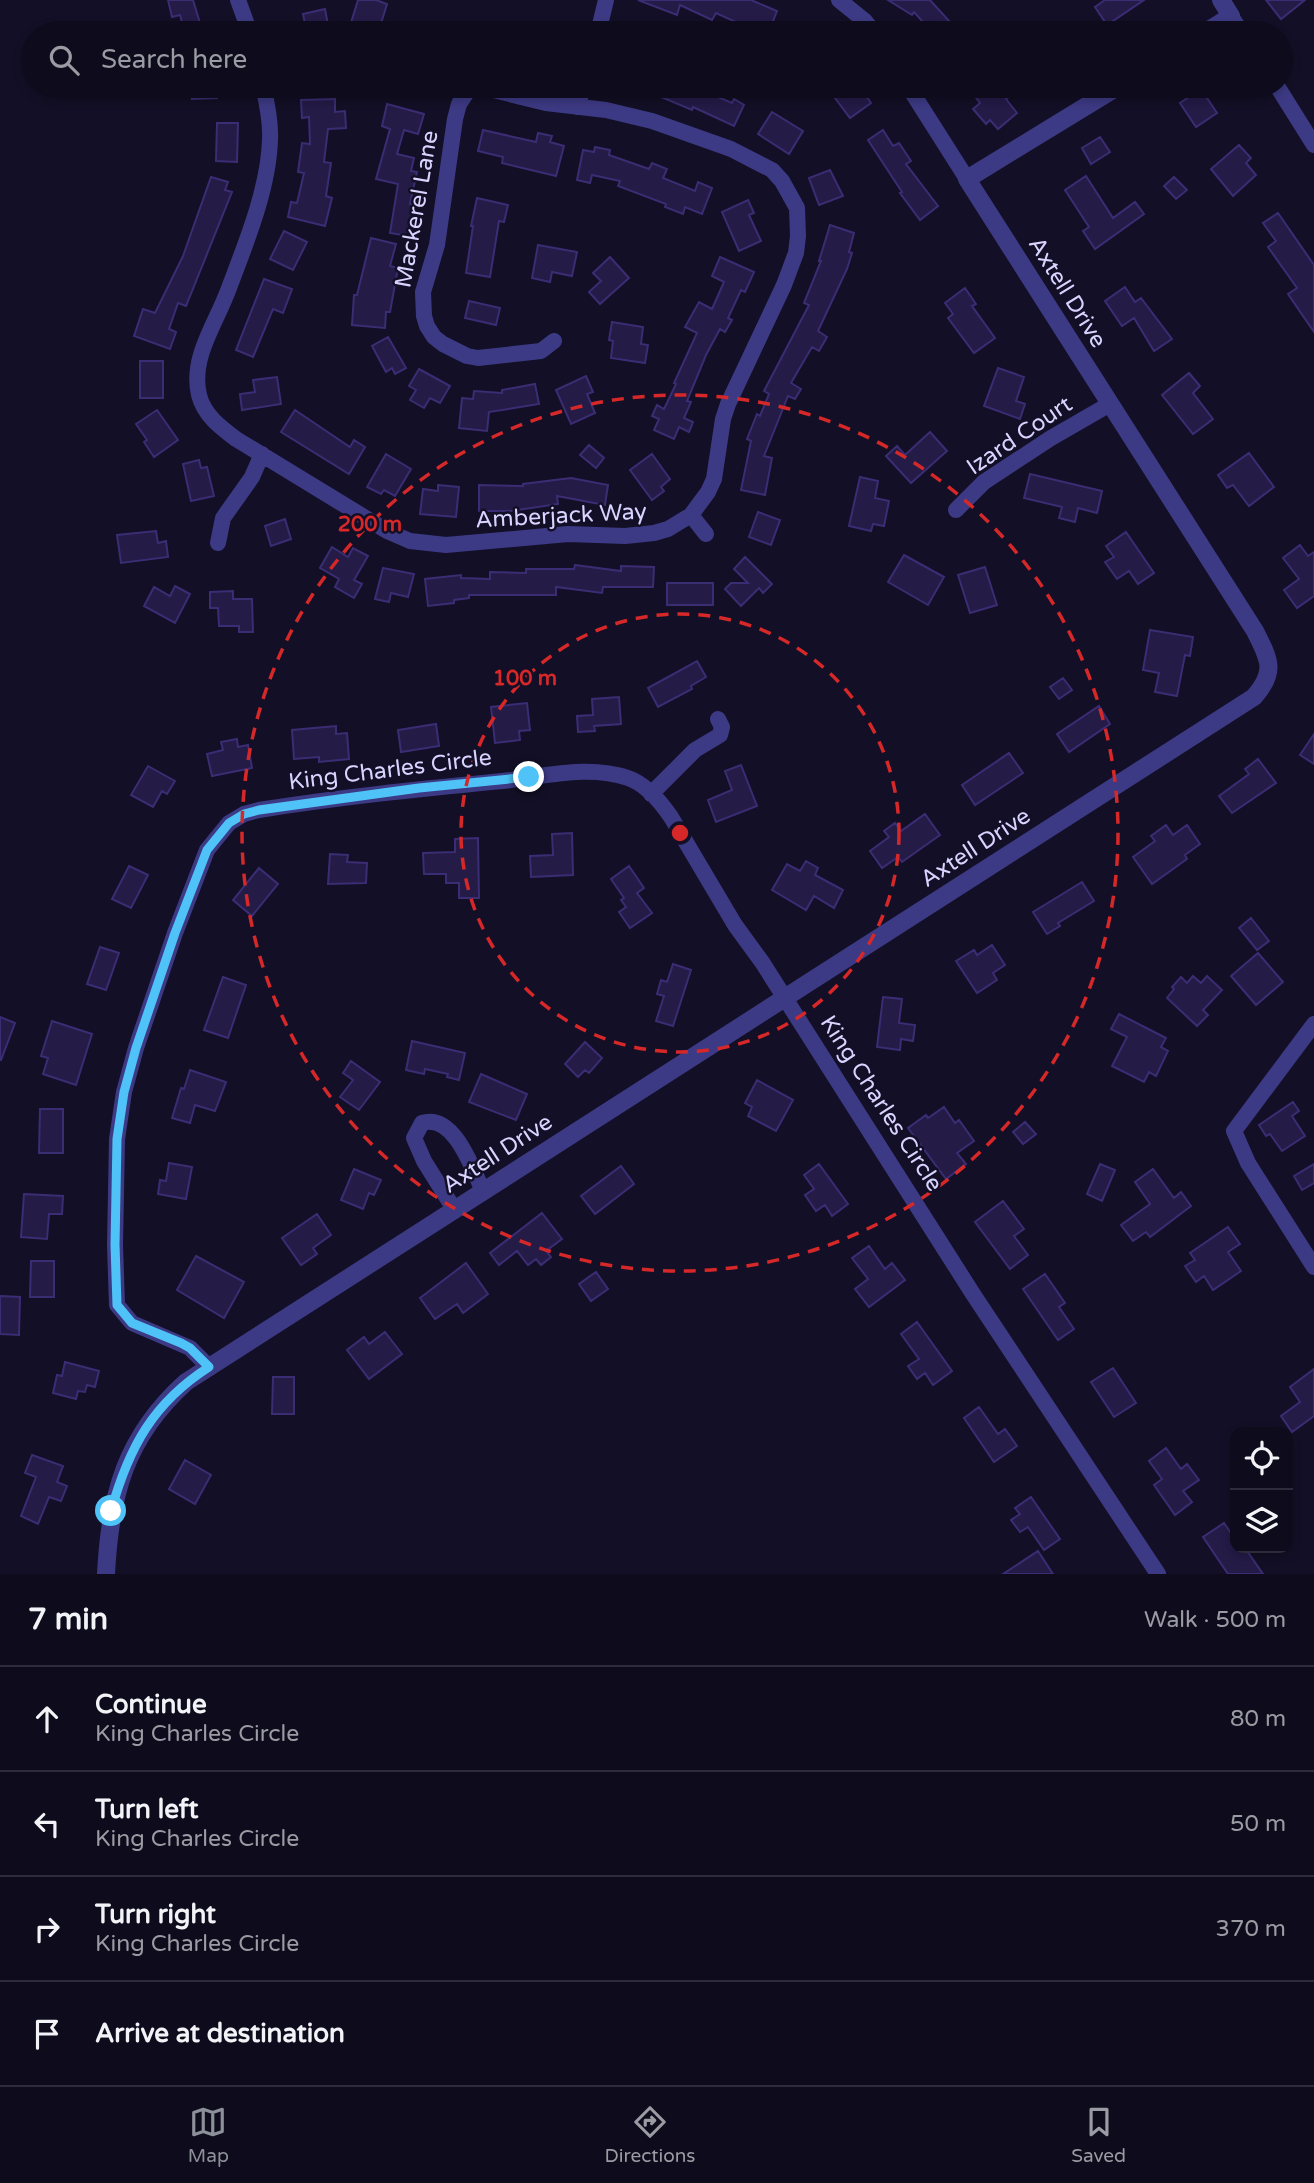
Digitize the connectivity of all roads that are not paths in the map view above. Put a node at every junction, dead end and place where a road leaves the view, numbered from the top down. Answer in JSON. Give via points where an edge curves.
{"nodes":[{"id":1,"x":238,"y":0,"type":"edge"},
{"id":2,"x":606,"y":0,"type":"edge"},
{"id":3,"x":839,"y":0,"type":"edge"},
{"id":4,"x":1221,"y":0,"type":"edge"},
{"id":5,"x":1231,"y":16,"type":"junction"},
{"id":6,"x":246,"y":21,"type":"edge"},
{"id":7,"x":601,"y":21,"type":"edge"},
{"id":8,"x":864,"y":21,"type":"edge"},
{"id":9,"x":1223,"y":21,"type":"edge"},
{"id":10,"x":1234,"y":21,"type":"edge"},
{"id":11,"x":266,"y":98,"type":"edge"},
{"id":12,"x":463,"y":98,"type":"edge"},
{"id":13,"x":526,"y":98,"type":"edge"},
{"id":14,"x":580,"y":98,"type":"edge"},
{"id":15,"x":916,"y":98,"type":"edge"},
{"id":16,"x":1100,"y":98,"type":"edge"},
{"id":17,"x":1285,"y":98,"type":"edge"},
{"id":18,"x":577,"y":107,"type":"junction"},
{"id":19,"x":1314,"y":145,"type":"edge"},
{"id":20,"x":967,"y":180,"type":"junction"},
{"id":21,"x":554,"y":341,"type":"dead end"},
{"id":22,"x":1110,"y":404,"type":"junction"},
{"id":23,"x":262,"y":454,"type":"junction"},
{"id":24,"x":956,"y":510,"type":"dead end"},
{"id":25,"x":691,"y":515,"type":"junction"},
{"id":26,"x":706,"y":534,"type":"dead end"},
{"id":27,"x":218,"y":543,"type":"dead end"},
{"id":28,"x":718,"y":719,"type":"dead end"},
{"id":29,"x":652,"y":794,"type":"junction"},
{"id":30,"x":785,"y":997,"type":"junction"},
{"id":31,"x":1314,"y":1024,"type":"edge"},
{"id":32,"x":483,"y":1191,"type":"junction"},
{"id":33,"x":454,"y":1209,"type":"junction"},
{"id":34,"x":1314,"y":1267,"type":"edge"},
{"id":35,"x":209,"y":1367,"type":"junction"},
{"id":36,"x":106,"y":1574,"type":"edge"},
{"id":37,"x":1158,"y":1574,"type":"edge"}],
"edges":[{"from":1,"to":6,"type":"street"},
{"from":2,"to":7,"type":"street"},
{"from":3,"to":8,"type":"street"},
{"from":4,"to":5,"type":"street"},
{"from":5,"to":9,"type":"street"},
{"from":5,"to":10,"type":"street"},
{"from":11,"to":23,"type":"street","name":"Amberjack Way","via":[[270,135],[264,180],[229,288],[203,349],[197,381],[199,396],[213,421]]},
{"from":12,"to":21,"type":"street","name":"Mackerel Lane","via":[[455,119],[437,245],[423,292],[424,316],[434,337],[467,356],[541,351]]},
{"from":13,"to":18,"type":"street","name":"Amberjack Way"},
{"from":14,"to":18,"type":"street"},
{"from":15,"to":20,"type":"street"},
{"from":16,"to":20,"type":"street"},
{"from":17,"to":19,"type":"street"},
{"from":18,"to":25,"type":"street","name":"Amberjack Way","via":[[652,121],[731,149],[772,170],[797,208],[798,236],[791,268],[728,404],[714,479]]},
{"from":20,"to":22,"type":"street","name":"Axtell Drive"},
{"from":22,"to":24,"type":"street","name":"Izard Court","via":[[984,482]]},
{"from":22,"to":30,"type":"street","name":"Axtell Drive","via":[[1255,631],[1270,667],[1264,686],[1254,697]]},
{"from":23,"to":25,"type":"street","name":"Amberjack Way","via":[[410,541],[446,545],[568,534],[625,536],[654,533]]},
{"from":23,"to":27,"type":"street","via":[[223,518]]},
{"from":25,"to":26,"type":"street"},
{"from":28,"to":29,"type":"street","via":[[720,735],[695,750]]},
{"from":29,"to":30,"type":"street","name":"King Charles Circle"},
{"from":29,"to":35,"type":"street","name":"King Charles Circle","via":[[628,778],[595,771],[341,797],[244,814],[229,823],[207,850],[124,1092],[117,1139],[115,1259],[117,1305],[124,1315],[132,1323],[190,1348]]},
{"from":30,"to":32,"type":"street","name":"Axtell Drive"},
{"from":30,"to":37,"type":"street","name":"King Charles Circle"},
{"from":31,"to":34,"type":"street","via":[[1234,1131],[1248,1163]]},
{"from":32,"to":33,"type":"street","name":"Axtell Drive"},
{"from":32,"to":33,"type":"street","via":[[451,1132],[439,1122],[422,1123],[414,1138]]},
{"from":33,"to":35,"type":"street","name":"Axtell Drive"},
{"from":35,"to":36,"type":"street","via":[[171,1395],[134,1446],[111,1511]]}]}
